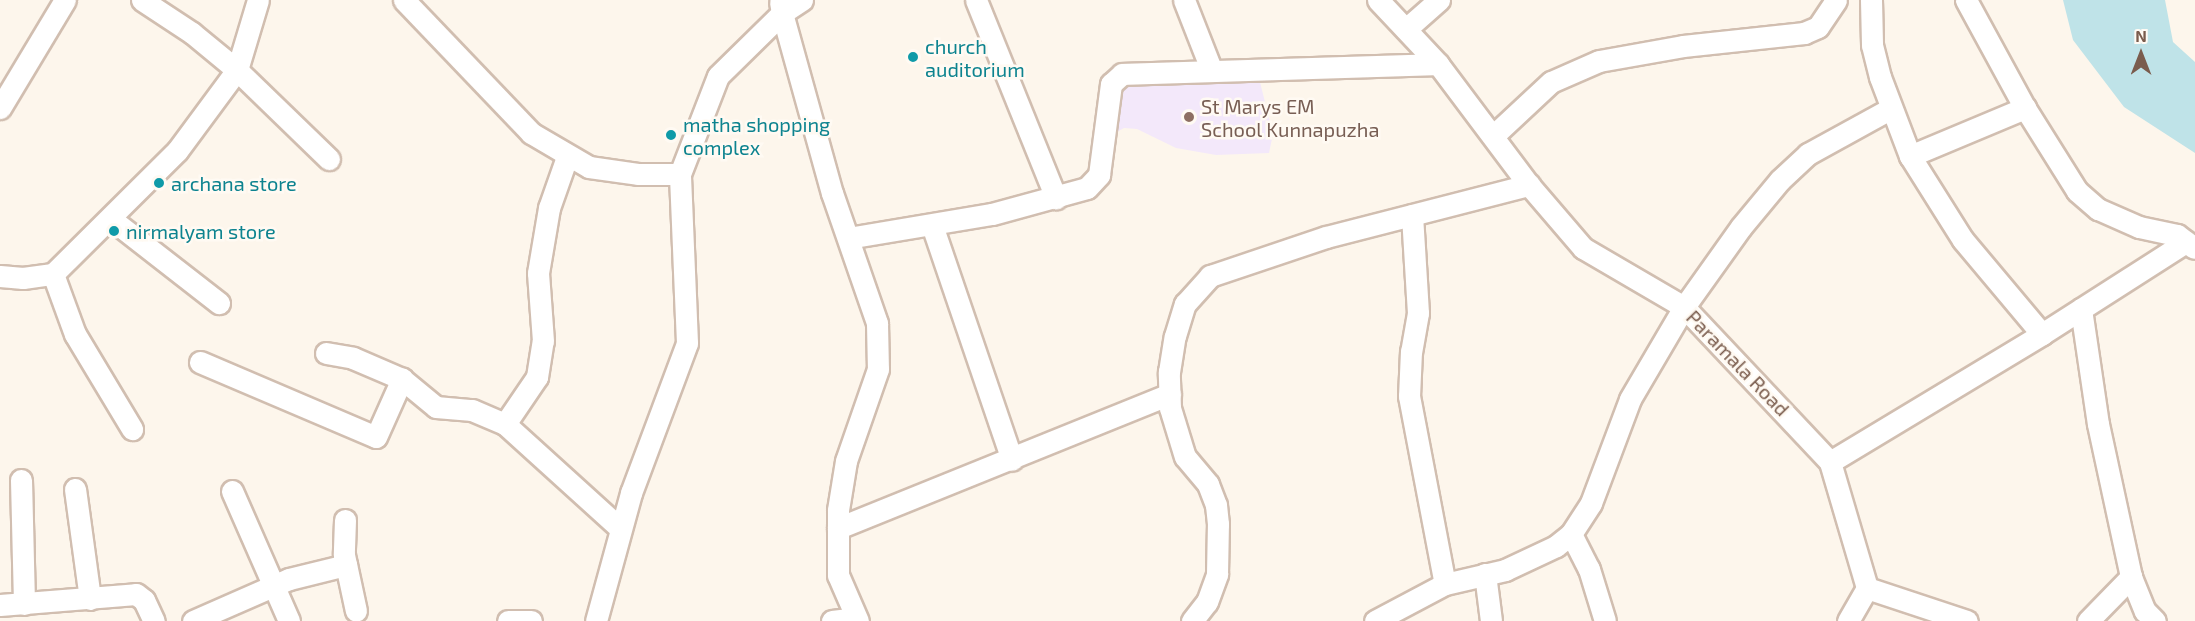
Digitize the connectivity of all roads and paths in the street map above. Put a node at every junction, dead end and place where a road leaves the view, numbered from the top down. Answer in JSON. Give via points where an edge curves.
{"nodes":[{"id":1,"x":64,"y":0,"type":"edge"},
{"id":2,"x":142,"y":0,"type":"edge"},
{"id":3,"x":258,"y":0,"type":"edge"},
{"id":4,"x":404,"y":0,"type":"edge"},
{"id":5,"x":802,"y":0,"type":"edge"},
{"id":6,"x":976,"y":0,"type":"edge"},
{"id":7,"x":1184,"y":0,"type":"edge"},
{"id":8,"x":1439,"y":0,"type":"edge"},
{"id":9,"x":1836,"y":0,"type":"edge"},
{"id":10,"x":1871,"y":0,"type":"edge"},
{"id":11,"x":1966,"y":0,"type":"edge"},
{"id":12,"x":1382,"y":1,"type":"edge"},
{"id":13,"x":780,"y":7,"type":"edge"},
{"id":14,"x":1406,"y":29,"type":"junction"},
{"id":15,"x":1438,"y":64,"type":"junction"},
{"id":16,"x":1211,"y":69,"type":"junction"},
{"id":17,"x":237,"y":70,"type":"junction"},
{"id":18,"x":0,"y":108,"type":"edge"},
{"id":19,"x":2025,"y":108,"type":"junction"},
{"id":20,"x":1890,"y":109,"type":"junction"},
{"id":21,"x":1493,"y":136,"type":"junction"},
{"id":22,"x":567,"y":156,"type":"junction"},
{"id":23,"x":1910,"y":156,"type":"junction"},
{"id":24,"x":329,"y":159,"type":"dead end"},
{"id":25,"x":680,"y":174,"type":"junction"},
{"id":26,"x":1529,"y":185,"type":"junction"},
{"id":27,"x":1056,"y":198,"type":"junction"},
{"id":28,"x":1412,"y":215,"type":"junction"},
{"id":29,"x":111,"y":219,"type":"junction"},
{"id":30,"x":932,"y":225,"type":"junction"},
{"id":31,"x":848,"y":238,"type":"junction"},
{"id":32,"x":2190,"y":245,"type":"edge"},
{"id":33,"x":53,"y":274,"type":"junction"},
{"id":34,"x":0,"y":276,"type":"edge"},
{"id":35,"x":219,"y":303,"type":"dead end"},
{"id":36,"x":1684,"y":307,"type":"junction"},
{"id":37,"x":2081,"y":309,"type":"junction"},
{"id":38,"x":2042,"y":334,"type":"junction"},
{"id":39,"x":326,"y":353,"type":"dead end"},
{"id":40,"x":200,"y":362,"type":"dead end"},
{"id":41,"x":402,"y":378,"type":"junction"},
{"id":42,"x":1170,"y":394,"type":"junction"},
{"id":43,"x":505,"y":424,"type":"junction"},
{"id":44,"x":132,"y":429,"type":"dead end"},
{"id":45,"x":1012,"y":460,"type":"junction"},
{"id":46,"x":1830,"y":462,"type":"junction"},
{"id":47,"x":21,"y":480,"type":"dead end"},
{"id":48,"x":75,"y":489,"type":"dead end"},
{"id":49,"x":232,"y":491,"type":"dead end"},
{"id":50,"x":345,"y":520,"type":"dead end"},
{"id":51,"x":838,"y":528,"type":"junction"},
{"id":52,"x":621,"y":529,"type":"junction"},
{"id":53,"x":1571,"y":534,"type":"junction"},
{"id":54,"x":346,"y":565,"type":"junction"},
{"id":55,"x":1485,"y":574,"type":"junction"},
{"id":56,"x":2131,"y":577,"type":"junction"},
{"id":57,"x":275,"y":584,"type":"junction"},
{"id":58,"x":1445,"y":584,"type":"junction"},
{"id":59,"x":1867,"y":588,"type":"junction"},
{"id":60,"x":90,"y":599,"type":"junction"},
{"id":61,"x":9,"y":608,"type":"edge"},
{"id":62,"x":356,"y":611,"type":"dead end"},
{"id":63,"x":857,"y":619,"type":"edge"},
{"id":64,"x":154,"y":621,"type":"edge"},
{"id":65,"x":193,"y":621,"type":"edge"},
{"id":66,"x":289,"y":621,"type":"edge"},
{"id":67,"x":508,"y":621,"type":"edge"},
{"id":68,"x":531,"y":621,"type":"edge"},
{"id":69,"x":596,"y":621,"type":"edge"},
{"id":70,"x":832,"y":621,"type":"edge"},
{"id":71,"x":1192,"y":621,"type":"edge"},
{"id":72,"x":1375,"y":621,"type":"edge"},
{"id":73,"x":1491,"y":621,"type":"edge"},
{"id":74,"x":1605,"y":621,"type":"edge"},
{"id":75,"x":1848,"y":621,"type":"edge"},
{"id":76,"x":1967,"y":621,"type":"edge"},
{"id":77,"x":2088,"y":621,"type":"edge"},
{"id":78,"x":2155,"y":621,"type":"edge"}],
"edges":[{"from":1,"to":18,"type":"street"},
{"from":2,"to":17,"type":"street","via":[[192,33]]},
{"from":3,"to":17,"type":"street"},
{"from":4,"to":22,"type":"street","via":[[531,133]]},
{"from":5,"to":13,"type":"street"},
{"from":6,"to":27,"type":"street"},
{"from":7,"to":16,"type":"street"},
{"from":8,"to":14,"type":"street"},
{"from":9,"to":21,"type":"street","via":[[1818,27],[1804,33],[1683,46],[1599,61],[1551,82]]},
{"from":10,"to":20,"type":"street","via":[[1872,45]]},
{"from":11,"to":19,"type":"street"},
{"from":12,"to":14,"type":"street","name":"Paramala Road"},
{"from":13,"to":25,"type":"street","via":[[718,76]]},
{"from":13,"to":31,"type":"street"},
{"from":14,"to":15,"type":"street","name":"Paramala Road"},
{"from":15,"to":16,"type":"street"},
{"from":15,"to":21,"type":"street","name":"Paramala Road"},
{"from":16,"to":27,"type":"street","via":[[1122,74],[1111,84],[1105,108],[1099,175],[1087,188]]},
{"from":17,"to":24,"type":"street"},
{"from":17,"to":29,"type":"street","via":[[177,151]]},
{"from":19,"to":23,"type":"street"},
{"from":19,"to":32,"type":"street","via":[[2077,190],[2098,209],[2139,227],[2177,235]]},
{"from":20,"to":23,"type":"street"},
{"from":20,"to":36,"type":"street","via":[[1808,154],[1780,180]]},
{"from":21,"to":26,"type":"street","name":"Paramala Road"},
{"from":22,"to":25,"type":"street","via":[[589,167]]},
{"from":22,"to":43,"type":"street","via":[[549,208],[538,273],[543,341],[537,377]]},
{"from":23,"to":38,"type":"street","via":[[1963,240]]},
{"from":25,"to":52,"type":"street","via":[[687,343]]},
{"from":26,"to":28,"type":"street"},
{"from":26,"to":36,"type":"street","name":"Paramala Road","via":[[1583,248]]},
{"from":27,"to":30,"type":"street"},
{"from":28,"to":42,"type":"street","via":[[1326,237],[1210,276],[1185,304],[1174,336]]},
{"from":28,"to":58,"type":"street","via":[[1418,313],[1409,396]]},
{"from":29,"to":33,"type":"street"},
{"from":29,"to":35,"type":"street"},
{"from":30,"to":31,"type":"street"},
{"from":30,"to":45,"type":"street"},
{"from":31,"to":51,"type":"street","via":[[877,322],[878,369],[846,461]]},
{"from":32,"to":37,"type":"street"},
{"from":33,"to":34,"type":"street"},
{"from":33,"to":44,"type":"street","via":[[75,334]]},
{"from":36,"to":46,"type":"street","name":"Paramala Road"},
{"from":36,"to":53,"type":"street","via":[[1630,399],[1591,502]]},
{"from":37,"to":38,"type":"street"},
{"from":37,"to":56,"type":"street","via":[[2098,424]]},
{"from":38,"to":46,"type":"street"},
{"from":39,"to":41,"type":"street","via":[[353,358]]},
{"from":40,"to":41,"type":"street","via":[[376,437]]},
{"from":41,"to":43,"type":"street","via":[[436,407],[472,410]]},
{"from":42,"to":45,"type":"street"},
{"from":42,"to":71,"type":"street","via":[[1185,457],[1208,484],[1218,524],[1217,574],[1207,602]]},
{"from":43,"to":52,"type":"street"},
{"from":45,"to":51,"type":"street"},
{"from":46,"to":59,"type":"street","name":"Paramala Road"},
{"from":47,"to":61,"type":"street"},
{"from":48,"to":60,"type":"street"},
{"from":49,"to":57,"type":"street"},
{"from":50,"to":54,"type":"street"},
{"from":51,"to":63,"type":"street","via":[[838,575]]},
{"from":52,"to":69,"type":"street"},
{"from":53,"to":55,"type":"street","via":[[1546,550]]},
{"from":53,"to":74,"type":"street","via":[[1589,569]]},
{"from":54,"to":57,"type":"street"},
{"from":54,"to":62,"type":"street"},
{"from":55,"to":58,"type":"street"},
{"from":55,"to":73,"type":"street"},
{"from":56,"to":77,"type":"street"},
{"from":56,"to":78,"type":"street","via":[[2145,611]]},
{"from":57,"to":65,"type":"street"},
{"from":57,"to":66,"type":"street"},
{"from":58,"to":72,"type":"street"},
{"from":59,"to":75,"type":"street"},
{"from":59,"to":76,"type":"street"},
{"from":60,"to":61,"type":"street"},
{"from":60,"to":64,"type":"street","via":[[136,594],[144,600]]},
{"from":63,"to":70,"type":"street"},
{"from":67,"to":68,"type":"street"}]}
